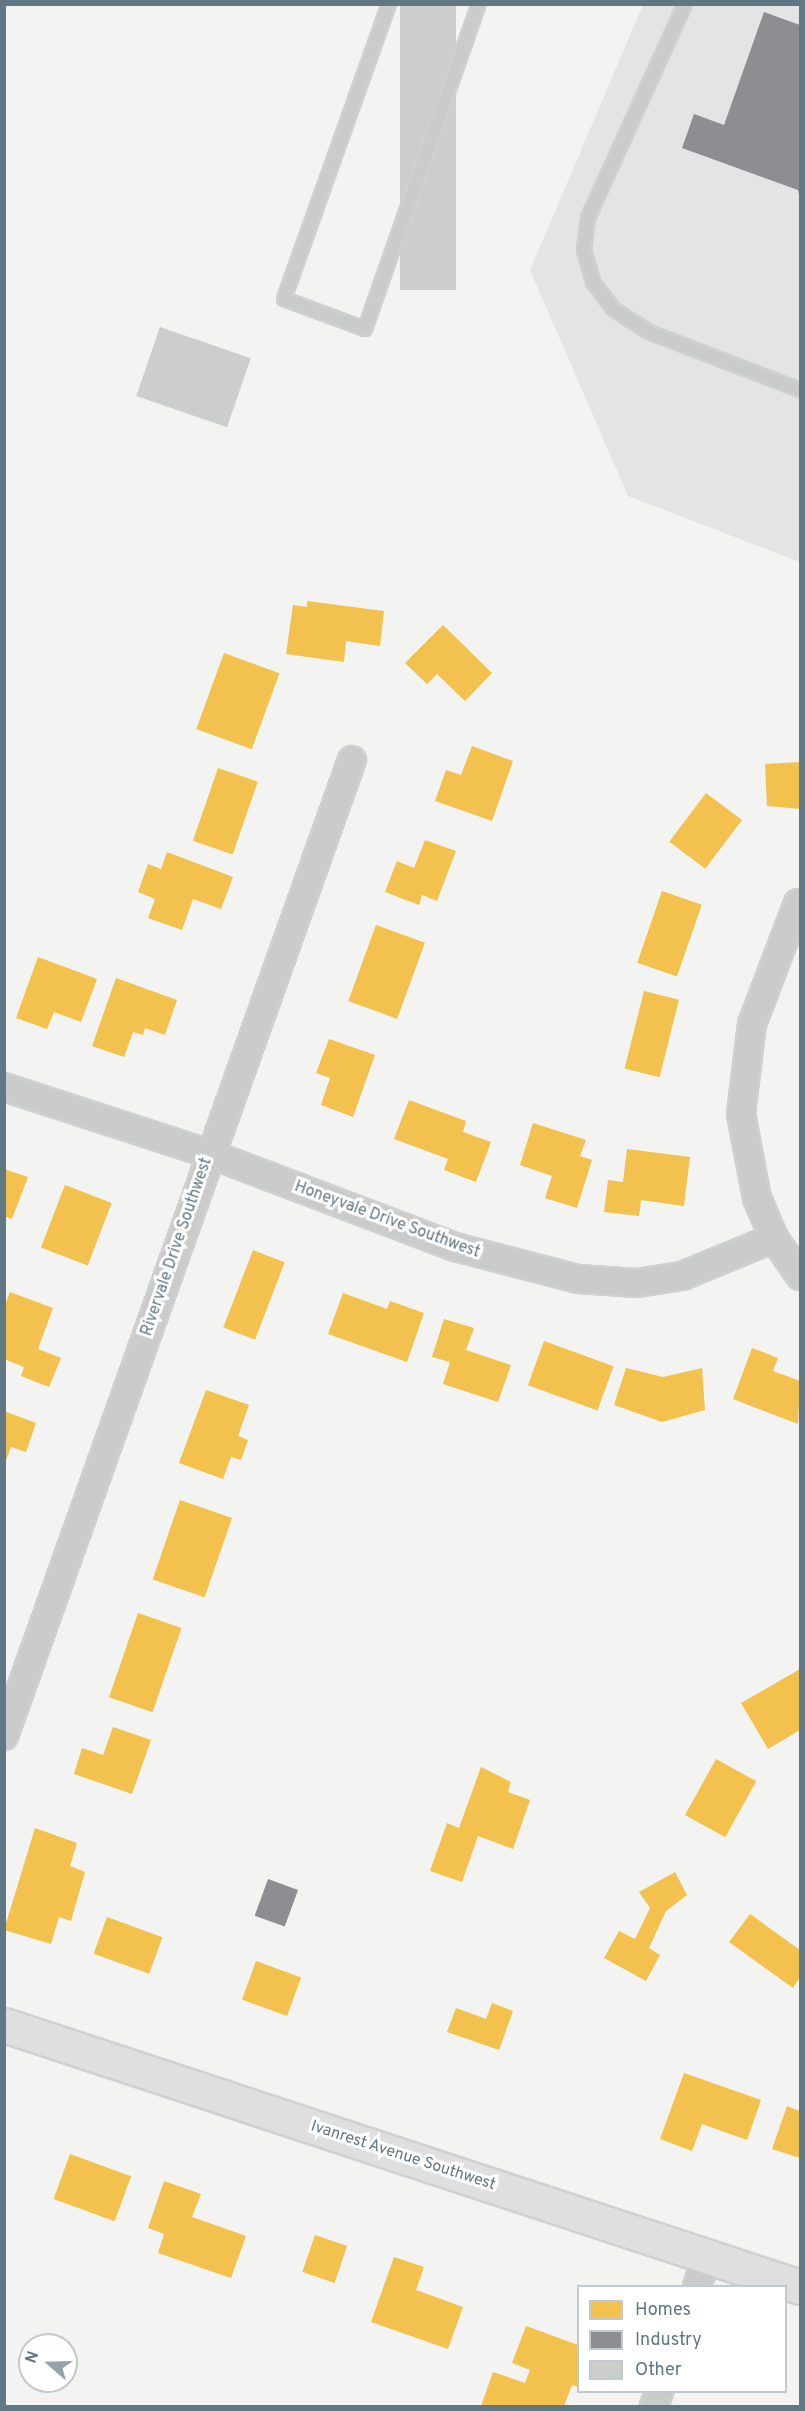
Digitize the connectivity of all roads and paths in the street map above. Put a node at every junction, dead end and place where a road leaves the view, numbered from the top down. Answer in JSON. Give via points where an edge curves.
{"nodes":[{"id":1,"x":388,"y":4,"type":"edge"},
{"id":2,"x":479,"y":4,"type":"edge"},
{"id":3,"x":685,"y":4,"type":"edge"},
{"id":4,"x":801,"y":390,"type":"edge"},
{"id":5,"x":351,"y":759,"type":"dead end"},
{"id":6,"x":798,"y":903,"type":"dead end"},
{"id":7,"x":4,"y":1087,"type":"edge"},
{"id":8,"x":210,"y":1154,"type":"junction"},
{"id":9,"x":774,"y":1238,"type":"junction"},
{"id":10,"x":801,"y":1276,"type":"edge"},
{"id":11,"x":4,"y":1736,"type":"edge"},
{"id":12,"x":4,"y":2025,"type":"edge"},
{"id":13,"x":708,"y":2256,"type":"junction"},
{"id":14,"x":697,"y":2285,"type":"edge"},
{"id":15,"x":801,"y":2287,"type":"edge"}],
"edges":[{"from":1,"to":2,"type":"lane","via":[[284,299],[365,329]]},
{"from":3,"to":4,"type":"lane","via":[[588,218],[584,250],[593,282],[613,309],[649,332]]},
{"from":5,"to":8,"type":"street","name":"Rivervale Drive Southwest"},
{"from":6,"to":9,"type":"street","via":[[761,993],[742,1083],[749,1167]]},
{"from":7,"to":8,"type":"street","name":"Honeyvale Drive Southwest"},
{"from":8,"to":9,"type":"street","name":"Honeyvale Drive Southwest","via":[[455,1247],[578,1279],[637,1283],[682,1276]]},
{"from":8,"to":11,"type":"street","name":"Rivervale Drive Southwest"},
{"from":9,"to":10,"type":"street"},
{"from":12,"to":13,"type":"street","name":"Ivanrest Avenue Southwest"},
{"from":13,"to":14,"type":"street"},
{"from":13,"to":15,"type":"street","name":"Ivanrest Avenue Southwest"}]}
